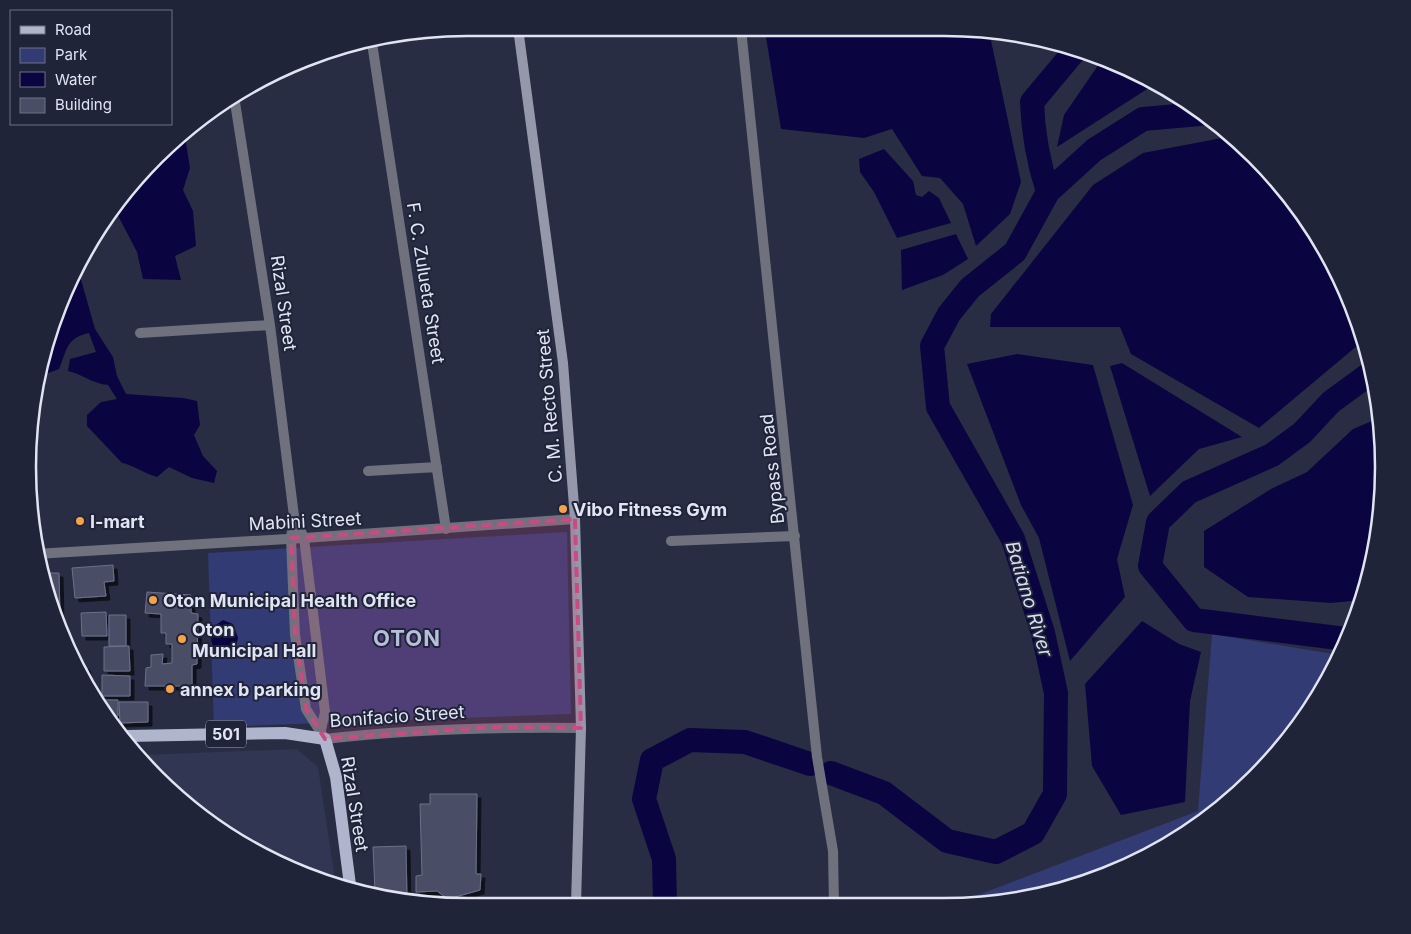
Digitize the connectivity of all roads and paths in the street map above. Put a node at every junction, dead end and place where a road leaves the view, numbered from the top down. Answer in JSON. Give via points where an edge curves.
{"nodes":[{"id":1,"x":519,"y":36,"type":"edge"},
{"id":2,"x":742,"y":36,"type":"edge"},
{"id":3,"x":373,"y":47,"type":"edge"},
{"id":4,"x":235,"y":104,"type":"edge"},
{"id":5,"x":270,"y":325,"type":"junction"},
{"id":6,"x":140,"y":333,"type":"dead end"},
{"id":7,"x":438,"y":467,"type":"junction"},
{"id":8,"x":368,"y":471,"type":"dead end"},
{"id":9,"x":294,"y":516,"type":"junction"},
{"id":10,"x":575,"y":519,"type":"junction"},
{"id":11,"x":446,"y":529,"type":"junction"},
{"id":12,"x":795,"y":536,"type":"junction"},
{"id":13,"x":290,"y":538,"type":"junction"},
{"id":14,"x":304,"y":538,"type":"junction"},
{"id":15,"x":671,"y":541,"type":"dead end"},
{"id":16,"x":46,"y":553,"type":"edge"},
{"id":17,"x":581,"y":728,"type":"junction"},
{"id":18,"x":323,"y":734,"type":"junction"},
{"id":19,"x":131,"y":736,"type":"edge"},
{"id":20,"x":349,"y":881,"type":"edge"},
{"id":21,"x":576,"y":898,"type":"edge"},
{"id":22,"x":834,"y":898,"type":"edge"}],
"edges":[{"from":1,"to":10,"type":"main road","name":"C. M. Recto Street","via":[[563,363]]},
{"from":2,"to":12,"type":"street","name":"Bypass Road"},
{"from":3,"to":7,"type":"street","name":"F. C. Zulueta Street"},
{"from":4,"to":5,"type":"street","name":"Rizal Street"},
{"from":5,"to":6,"type":"street"},
{"from":5,"to":9,"type":"street","name":"Rizal Street"},
{"from":7,"to":8,"type":"street"},
{"from":7,"to":11,"type":"street","name":"F. C. Zulueta Street"},
{"from":9,"to":13,"type":"street","name":"Rizal Street"},
{"from":9,"to":14,"type":"street","name":"Rizal Street"},
{"from":10,"to":11,"type":"street","name":"Mabini Street"},
{"from":10,"to":17,"type":"main road","name":"C. M. Recto Street"},
{"from":11,"to":14,"type":"street","name":"Mabini Street"},
{"from":12,"to":15,"type":"street"},
{"from":12,"to":22,"type":"street","name":"Bypass Road","via":[[817,758],[833,851]]},
{"from":13,"to":14,"type":"street","name":"Mabini Street"},
{"from":13,"to":16,"type":"street","name":"Mabini Street"},
{"from":13,"to":18,"type":"street","name":"Rizal Street","via":[[295,634],[306,709]]},
{"from":14,"to":18,"type":"street","name":"Rizal Street","via":[[326,712]]},
{"from":17,"to":18,"type":"street","name":"Bonifacio Street","via":[[486,727]]},
{"from":17,"to":21,"type":"main road","name":"C. M. Recto Street"},
{"from":18,"to":19,"type":"main road","name":"Bonifacio Street","number":"501"},
{"from":18,"to":20,"type":"main road","name":"Rizal Street","via":[[336,777]]}]}
